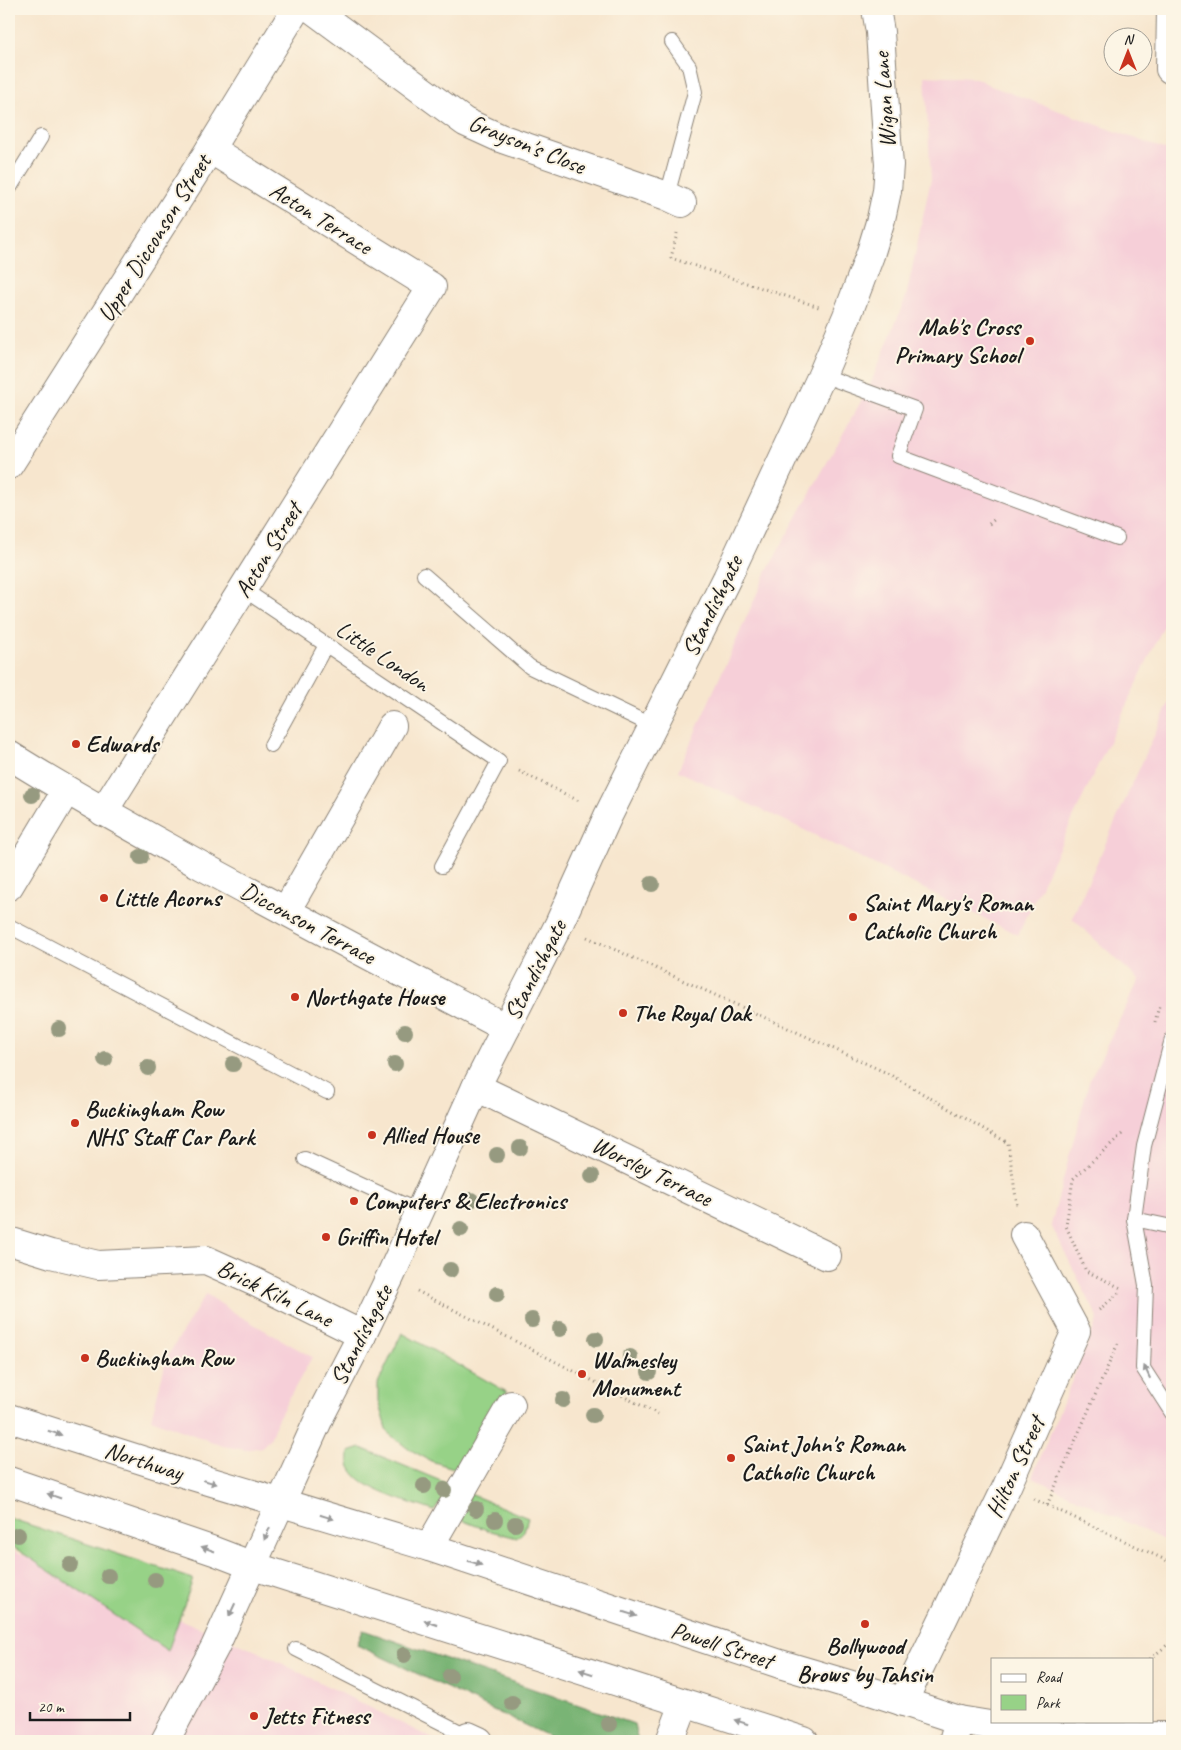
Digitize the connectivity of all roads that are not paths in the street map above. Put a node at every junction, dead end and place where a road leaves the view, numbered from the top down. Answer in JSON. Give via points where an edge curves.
{"nodes":[{"id":1,"x":296,"y":9,"type":"edge"},
{"id":2,"x":312,"y":9,"type":"edge"},
{"id":3,"x":876,"y":9,"type":"edge"},
{"id":4,"x":1171,"y":9,"type":"edge"},
{"id":5,"x":672,"y":42,"type":"dead end"},
{"id":6,"x":1170,"y":69,"type":"dead end"},
{"id":7,"x":42,"y":137,"type":"dead end"},
{"id":8,"x":210,"y":149,"type":"junction"},
{"id":9,"x":9,"y":190,"type":"edge"},
{"id":10,"x":887,"y":191,"type":"joint"},
{"id":11,"x":675,"y":200,"type":"joint"},
{"id":12,"x":432,"y":288,"type":"joint"},
{"id":13,"x":822,"y":374,"type":"junction"},
{"id":14,"x":9,"y":465,"type":"edge"},
{"id":15,"x":1117,"y":538,"type":"dead end"},
{"id":16,"x":424,"y":575,"type":"dead end"},
{"id":17,"x":243,"y":589,"type":"junction"},
{"id":18,"x":326,"y":645,"type":"junction"},
{"id":19,"x":392,"y":726,"type":"dead end"},
{"id":20,"x":653,"y":726,"type":"junction"},
{"id":21,"x":271,"y":745,"type":"dead end"},
{"id":22,"x":9,"y":755,"type":"edge"},
{"id":23,"x":66,"y":791,"type":"junction"},
{"id":24,"x":103,"y":812,"type":"junction"},
{"id":25,"x":442,"y":866,"type":"dead end"},
{"id":26,"x":9,"y":886,"type":"edge"},
{"id":27,"x":286,"y":911,"type":"junction"},
{"id":28,"x":9,"y":926,"type":"edge"},
{"id":29,"x":506,"y":1028,"type":"junction"},
{"id":30,"x":1172,"y":1039,"type":"edge"},
{"id":31,"x":476,"y":1087,"type":"junction"},
{"id":32,"x":327,"y":1092,"type":"dead end"},
{"id":33,"x":305,"y":1159,"type":"dead end"},
{"id":34,"x":420,"y":1212,"type":"junction"},
{"id":35,"x":1134,"y":1219,"type":"junction"},
{"id":36,"x":1172,"y":1227,"type":"edge"},
{"id":37,"x":1024,"y":1235,"type":"road end"},
{"id":38,"x":9,"y":1241,"type":"edge"},
{"id":39,"x":827,"y":1256,"type":"dead end"},
{"id":40,"x":362,"y":1335,"type":"junction"},
{"id":41,"x":1166,"y":1390,"type":"edge"},
{"id":42,"x":511,"y":1406,"type":"dead end"},
{"id":43,"x":1172,"y":1413,"type":"edge"},
{"id":44,"x":9,"y":1418,"type":"edge"},
{"id":45,"x":9,"y":1481,"type":"edge"},
{"id":46,"x":281,"y":1502,"type":"junction"},
{"id":47,"x":429,"y":1548,"type":"junction"},
{"id":48,"x":253,"y":1566,"type":"junction"},
{"id":49,"x":296,"y":1649,"type":"dead end"},
{"id":50,"x":903,"y":1702,"type":"junction"},
{"id":51,"x":684,"y":1704,"type":"junction"},
{"id":52,"x":956,"y":1731,"type":"edge"},
{"id":53,"x":1008,"y":1735,"type":"edge"},
{"id":54,"x":1169,"y":1736,"type":"edge"},
{"id":55,"x":474,"y":1739,"type":"edge"},
{"id":56,"x":165,"y":1741,"type":"edge"},
{"id":57,"x":670,"y":1741,"type":"edge"},
{"id":58,"x":804,"y":1741,"type":"edge"}],
"edges":[{"from":1,"to":8,"type":"main road","name":"Upper Dicconson Street"},
{"from":2,"to":11,"type":"main road","name":"Grayson's Close","via":[[465,122],[500,138]]},
{"from":3,"to":10,"type":"main road","name":"Wigan Lane","via":[[888,148]]},
{"from":4,"to":6,"type":"main road"},
{"from":5,"to":11,"type":"lane","via":[[689,66],[695,92]]},
{"from":7,"to":9,"type":"lane"},
{"from":8,"to":12,"type":"main road","name":"Acton Terrace"},
{"from":8,"to":14,"type":"main road","name":"Upper Dicconson Street"},
{"from":10,"to":13,"type":"main road","name":"Standishgate","via":[[870,255]]},
{"from":12,"to":17,"type":"main road","name":"Acton Street"},
{"from":13,"to":15,"type":"lane","via":[[915,409],[898,456]]},
{"from":13,"to":20,"type":"main road","name":"Standishgate","via":[[727,578]]},
{"from":16,"to":20,"type":"lane","via":[[530,667]]},
{"from":17,"to":18,"type":"lane","name":"Little London"},
{"from":17,"to":24,"type":"main road","name":"Acton Street"},
{"from":18,"to":21,"type":"lane"},
{"from":18,"to":25,"type":"lane","name":"Little London","via":[[499,760]]},
{"from":19,"to":27,"type":"main road"},
{"from":20,"to":29,"type":"main road","name":"Standishgate"},
{"from":22,"to":23,"type":"main road","name":"Dicconson Terrace"},
{"from":23,"to":24,"type":"main road","name":"Dicconson Terrace"},
{"from":23,"to":26,"type":"main road"},
{"from":24,"to":27,"type":"main road","name":"Dicconson Terrace"},
{"from":27,"to":29,"type":"main road","name":"Dicconson Terrace"},
{"from":28,"to":32,"type":"lane"},
{"from":29,"to":31,"type":"main road","name":"Standishgate"},
{"from":30,"to":35,"type":"lane","via":[[1144,1146]]},
{"from":31,"to":34,"type":"main road","name":"Standishgate"},
{"from":31,"to":39,"type":"main road","name":"Worsley Terrace"},
{"from":33,"to":34,"type":"lane"},
{"from":34,"to":40,"type":"main road","name":"Standishgate"},
{"from":35,"to":36,"type":"lane"},
{"from":41,"to":35,"type":"lane","one_way":true,"via":[[1143,1368],[1146,1285]]},
{"from":37,"to":50,"type":"main road","name":"Hilton Street","via":[[1076,1331],[1007,1486]]},
{"from":38,"to":40,"type":"main road","name":"Brick Kiln Lane","via":[[98,1265],[206,1260]]},
{"from":40,"to":46,"type":"main road","name":"Standishgate"},
{"from":41,"to":43,"type":"lane"},
{"from":42,"to":47,"type":"main road"},
{"from":44,"to":46,"type":"main road","name":"Northway","one_way":true},
{"from":48,"to":45,"type":"main road","one_way":true},
{"from":46,"to":47,"type":"main road","name":"Powell Street","one_way":true},
{"from":46,"to":48,"type":"main road","name":"Standishgate","one_way":true},
{"from":47,"to":50,"type":"main road","name":"Powell Street","one_way":true},
{"from":51,"to":48,"type":"main road","one_way":true},
{"from":48,"to":56,"type":"main road","name":"Standishgate","one_way":true},
{"from":49,"to":55,"type":"lane"},
{"from":50,"to":52,"type":"main road","name":"Powell Street"},
{"from":51,"to":57,"type":"main road"},
{"from":58,"to":51,"type":"main road","one_way":true},
{"from":52,"to":53,"type":"main road","name":"Powell Street"},
{"from":53,"to":54,"type":"main road","name":"Powell Street"}]}
